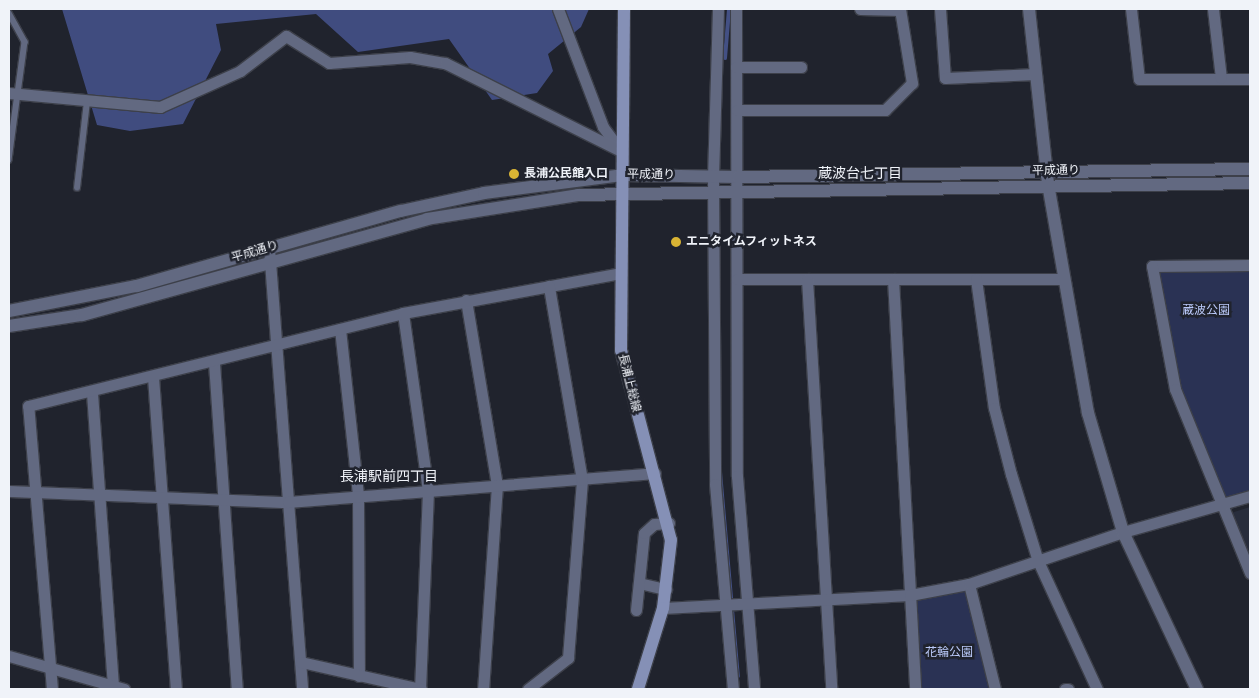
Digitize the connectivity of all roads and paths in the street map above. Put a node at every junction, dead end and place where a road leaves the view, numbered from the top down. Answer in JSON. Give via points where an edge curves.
{"nodes":[{"id":1,"x":558,"y":9,"type":"edge"},
{"id":2,"x":624,"y":9,"type":"edge"},
{"id":3,"x":718,"y":9,"type":"edge"},
{"id":4,"x":736,"y":9,"type":"edge"},
{"id":5,"x":860,"y":9,"type":"edge"},
{"id":6,"x":900,"y":9,"type":"edge"},
{"id":7,"x":940,"y":9,"type":"edge"},
{"id":8,"x":1029,"y":9,"type":"edge"},
{"id":9,"x":1131,"y":9,"type":"edge"},
{"id":10,"x":1213,"y":9,"type":"edge"},
{"id":11,"x":9,"y":13,"type":"edge"},
{"id":12,"x":736,"y":67,"type":"junction"},
{"id":13,"x":801,"y":67,"type":"dead end"},
{"id":14,"x":1036,"y":74,"type":"junction"},
{"id":15,"x":1220,"y":78,"type":"junction"},
{"id":16,"x":1250,"y":79,"type":"edge"},
{"id":17,"x":14,"y":93,"type":"edge"},
{"id":18,"x":87,"y":97,"type":"junction"},
{"id":19,"x":737,"y":110,"type":"junction"},
{"id":20,"x":621,"y":151,"type":"junction"},
{"id":21,"x":9,"y":160,"type":"edge"},
{"id":22,"x":1250,"y":169,"type":"edge"},
{"id":23,"x":1047,"y":171,"type":"junction"},
{"id":24,"x":622,"y":174,"type":"junction"},
{"id":25,"x":713,"y":177,"type":"junction"},
{"id":26,"x":738,"y":178,"type":"junction"},
{"id":27,"x":1250,"y":183,"type":"edge"},
{"id":28,"x":1048,"y":184,"type":"junction"},
{"id":29,"x":77,"y":188,"type":"dead end"},
{"id":30,"x":738,"y":191,"type":"junction"},
{"id":31,"x":713,"y":192,"type":"junction"},
{"id":32,"x":623,"y":195,"type":"junction"},
{"id":33,"x":269,"y":248,"type":"junction"},
{"id":34,"x":272,"y":262,"type":"junction"},
{"id":35,"x":1250,"y":265,"type":"edge"},
{"id":36,"x":620,"y":273,"type":"junction"},
{"id":37,"x":737,"y":279,"type":"junction"},
{"id":38,"x":807,"y":279,"type":"junction"},
{"id":39,"x":894,"y":279,"type":"junction"},
{"id":40,"x":976,"y":279,"type":"junction"},
{"id":41,"x":1064,"y":279,"type":"junction"},
{"id":42,"x":549,"y":286,"type":"junction"},
{"id":43,"x":466,"y":300,"type":"junction"},
{"id":44,"x":9,"y":311,"type":"edge"},
{"id":45,"x":403,"y":313,"type":"junction"},
{"id":46,"x":9,"y":326,"type":"edge"},
{"id":47,"x":340,"y":329,"type":"junction"},
{"id":48,"x":276,"y":346,"type":"junction"},
{"id":49,"x":214,"y":362,"type":"junction"},
{"id":50,"x":153,"y":377,"type":"junction"},
{"id":51,"x":92,"y":393,"type":"junction"},
{"id":52,"x":655,"y":472,"type":"junction"},
{"id":53,"x":582,"y":480,"type":"junction"},
{"id":54,"x":497,"y":485,"type":"junction"},
{"id":55,"x":9,"y":491,"type":"edge"},
{"id":56,"x":428,"y":491,"type":"junction"},
{"id":57,"x":35,"y":492,"type":"junction"},
{"id":58,"x":100,"y":493,"type":"junction"},
{"id":59,"x":161,"y":496,"type":"junction"},
{"id":60,"x":358,"y":496,"type":"junction"},
{"id":61,"x":1250,"y":496,"type":"edge"},
{"id":62,"x":224,"y":498,"type":"junction"},
{"id":63,"x":288,"y":502,"type":"junction"},
{"id":64,"x":1220,"y":505,"type":"junction"},
{"id":65,"x":669,"y":523,"type":"junction"},
{"id":66,"x":1122,"y":532,"type":"junction"},
{"id":67,"x":1038,"y":561,"type":"junction"},
{"id":68,"x":1250,"y":573,"type":"edge"},
{"id":69,"x":639,"y":583,"type":"junction"},
{"id":70,"x":969,"y":584,"type":"junction"},
{"id":71,"x":666,"y":589,"type":"junction"},
{"id":72,"x":910,"y":594,"type":"junction"},
{"id":73,"x":826,"y":600,"type":"junction"},
{"id":74,"x":749,"y":604,"type":"junction"},
{"id":75,"x":726,"y":605,"type":"junction"},
{"id":76,"x":663,"y":608,"type":"junction"},
{"id":77,"x":636,"y":610,"type":"dead end"},
{"id":78,"x":9,"y":656,"type":"edge"},
{"id":79,"x":301,"y":662,"type":"junction"},
{"id":80,"x":52,"y":669,"type":"junction"},
{"id":81,"x":359,"y":676,"type":"junction"},
{"id":82,"x":118,"y":688,"type":"edge"},
{"id":83,"x":52,"y":689,"type":"edge"},
{"id":84,"x":176,"y":689,"type":"edge"},
{"id":85,"x":237,"y":689,"type":"edge"},
{"id":86,"x":302,"y":689,"type":"edge"},
{"id":87,"x":420,"y":689,"type":"edge"},
{"id":88,"x":484,"y":689,"type":"edge"},
{"id":89,"x":528,"y":689,"type":"edge"},
{"id":90,"x":638,"y":689,"type":"edge"},
{"id":91,"x":733,"y":689,"type":"edge"},
{"id":92,"x":754,"y":689,"type":"edge"},
{"id":93,"x":831,"y":689,"type":"edge"},
{"id":94,"x":915,"y":689,"type":"edge"},
{"id":95,"x":995,"y":689,"type":"edge"},
{"id":96,"x":1098,"y":689,"type":"edge"},
{"id":97,"x":1197,"y":689,"type":"edge"}],
"edges":[{"from":1,"to":20,"type":"street","via":[[603,127]]},
{"from":2,"to":20,"type":"main road","name":"長浦上総線"},
{"from":3,"to":25,"type":"street"},
{"from":4,"to":12,"type":"street"},
{"from":5,"to":6,"type":"street"},
{"from":6,"to":19,"type":"street","via":[[912,83],[884,110]]},
{"from":7,"to":14,"type":"street","via":[[945,78]]},
{"from":8,"to":14,"type":"street"},
{"from":9,"to":15,"type":"street","via":[[1139,79]]},
{"from":10,"to":15,"type":"street"},
{"from":11,"to":17,"type":"lane","via":[[25,42]]},
{"from":12,"to":13,"type":"street"},
{"from":12,"to":19,"type":"street"},
{"from":14,"to":23,"type":"street"},
{"from":15,"to":16,"type":"street"},
{"from":17,"to":18,"type":"street"},
{"from":17,"to":21,"type":"lane"},
{"from":18,"to":20,"type":"street","via":[[160,108],[240,71],[286,36],[329,63],[410,57],[445,62]]},
{"from":18,"to":29,"type":"lane"},
{"from":19,"to":26,"type":"street"},
{"from":20,"to":24,"type":"main road","name":"長浦上総線"},
{"from":22,"to":23,"type":"street","name":"平成通り"},
{"from":23,"to":26,"type":"street","name":"平成通り"},
{"from":23,"to":28,"type":"street"},
{"from":24,"to":25,"type":"street","name":"平成通り"},
{"from":24,"to":32,"type":"main road","name":"長浦上総線"},
{"from":24,"to":33,"type":"street","name":"平成通り","via":[[401,210]]},
{"from":25,"to":26,"type":"street","name":"平成通り"},
{"from":25,"to":31,"type":"street"},
{"from":26,"to":30,"type":"street"},
{"from":27,"to":28,"type":"street","name":"平成通り"},
{"from":28,"to":30,"type":"street","name":"平成通り"},
{"from":28,"to":41,"type":"street"},
{"from":30,"to":31,"type":"street","name":"平成通り"},
{"from":30,"to":37,"type":"street"},
{"from":31,"to":32,"type":"street","name":"平成通り"},
{"from":31,"to":75,"type":"street","via":[[715,484]]},
{"from":32,"to":34,"type":"street","name":"平成通り","via":[[578,195],[491,206],[390,228]]},
{"from":32,"to":36,"type":"main road","name":"長浦上総線"},
{"from":33,"to":34,"type":"street"},
{"from":33,"to":44,"type":"street","name":"平成通り","via":[[137,286]]},
{"from":34,"to":46,"type":"street","name":"平成通り","via":[[82,315]]},
{"from":34,"to":48,"type":"street"},
{"from":35,"to":64,"type":"street","via":[[1152,266],[1176,389]]},
{"from":36,"to":42,"type":"street"},
{"from":36,"to":52,"type":"main road","name":"長浦上総線","via":[[621,350]]},
{"from":37,"to":38,"type":"street"},
{"from":37,"to":74,"type":"street","via":[[737,476]]},
{"from":38,"to":39,"type":"street"},
{"from":38,"to":73,"type":"street"},
{"from":39,"to":40,"type":"street"},
{"from":39,"to":72,"type":"street"},
{"from":40,"to":41,"type":"street"},
{"from":40,"to":67,"type":"street","via":[[994,408]]},
{"from":41,"to":66,"type":"street","via":[[1088,413]]},
{"from":42,"to":43,"type":"street"},
{"from":42,"to":53,"type":"street"},
{"from":43,"to":45,"type":"street"},
{"from":43,"to":54,"type":"street"},
{"from":45,"to":47,"type":"street"},
{"from":45,"to":56,"type":"street"},
{"from":47,"to":48,"type":"street"},
{"from":47,"to":60,"type":"street"},
{"from":48,"to":49,"type":"street"},
{"from":48,"to":63,"type":"street"},
{"from":49,"to":50,"type":"street"},
{"from":49,"to":62,"type":"street"},
{"from":50,"to":51,"type":"street"},
{"from":50,"to":59,"type":"street"},
{"from":51,"to":57,"type":"street","via":[[28,406]]},
{"from":51,"to":58,"type":"street"},
{"from":52,"to":53,"type":"street"},
{"from":52,"to":65,"type":"main road","name":"長浦上総線"},
{"from":53,"to":54,"type":"street"},
{"from":53,"to":89,"type":"street","via":[[568,658]]},
{"from":54,"to":56,"type":"street"},
{"from":54,"to":88,"type":"street"},
{"from":55,"to":57,"type":"street"},
{"from":56,"to":60,"type":"street"},
{"from":56,"to":87,"type":"street"},
{"from":57,"to":58,"type":"street"},
{"from":57,"to":80,"type":"street"},
{"from":58,"to":59,"type":"street"},
{"from":58,"to":82,"type":"street"},
{"from":59,"to":62,"type":"street"},
{"from":59,"to":84,"type":"street"},
{"from":60,"to":63,"type":"street"},
{"from":60,"to":81,"type":"street"},
{"from":61,"to":64,"type":"street"},
{"from":62,"to":63,"type":"street"},
{"from":62,"to":85,"type":"street"},
{"from":63,"to":79,"type":"street"},
{"from":64,"to":66,"type":"street"},
{"from":64,"to":68,"type":"street"},
{"from":65,"to":69,"type":"street","via":[[654,524],[644,533]]},
{"from":65,"to":71,"type":"main road","name":"長浦上総線"},
{"from":66,"to":67,"type":"street"},
{"from":66,"to":97,"type":"street"},
{"from":67,"to":70,"type":"street"},
{"from":67,"to":96,"type":"street"},
{"from":69,"to":71,"type":"street"},
{"from":69,"to":77,"type":"street"},
{"from":70,"to":72,"type":"street"},
{"from":70,"to":95,"type":"street"},
{"from":71,"to":76,"type":"main road","name":"長浦上総線"},
{"from":72,"to":73,"type":"street"},
{"from":72,"to":94,"type":"street"},
{"from":73,"to":74,"type":"street"},
{"from":73,"to":93,"type":"street"},
{"from":74,"to":75,"type":"street"},
{"from":74,"to":92,"type":"street"},
{"from":75,"to":76,"type":"street"},
{"from":75,"to":91,"type":"street"},
{"from":76,"to":90,"type":"main road","name":"長浦上総線"},
{"from":78,"to":80,"type":"street"},
{"from":79,"to":81,"type":"street"},
{"from":79,"to":86,"type":"street"},
{"from":80,"to":82,"type":"street"},
{"from":80,"to":83,"type":"street"},
{"from":81,"to":87,"type":"street"}]}
